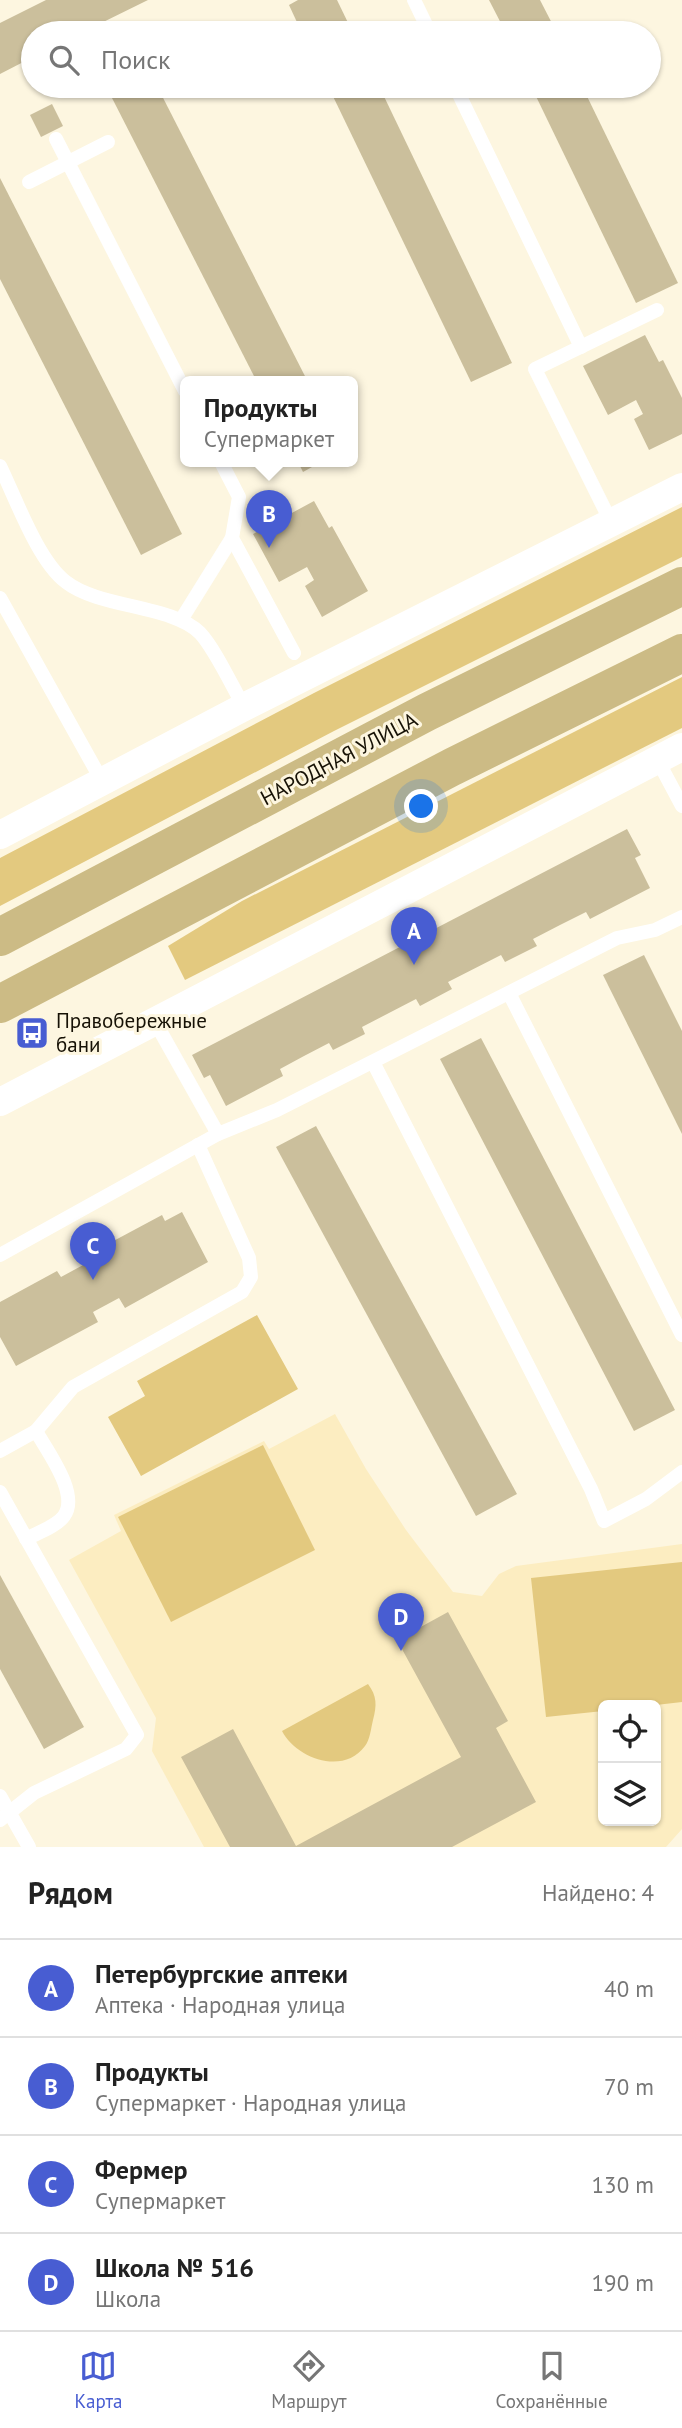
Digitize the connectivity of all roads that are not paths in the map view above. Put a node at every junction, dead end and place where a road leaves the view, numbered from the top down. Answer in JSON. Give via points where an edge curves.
{"nodes":[{"id":1,"x":414,"y":0,"type":"edge"},
{"id":2,"x":424,"y":21,"type":"edge"},
{"id":3,"x":461,"y":98,"type":"edge"},
{"id":4,"x":56,"y":139,"type":"dead end"},
{"id":5,"x":108,"y":142,"type":"dead end"},
{"id":6,"x":68,"y":162,"type":"junction"},
{"id":7,"x":29,"y":182,"type":"dead end"},
{"id":8,"x":657,"y":310,"type":"dead end"},
{"id":9,"x":581,"y":347,"type":"junction"},
{"id":10,"x":180,"y":381,"type":"edge"},
{"id":11,"x":0,"y":466,"type":"edge"},
{"id":12,"x":224,"y":467,"type":"edge"},
{"id":13,"x":682,"y":488,"type":"edge"},
{"id":14,"x":611,"y":522,"type":"junction"},
{"id":15,"x":232,"y":538,"type":"junction"},
{"id":16,"x":682,"y":586,"type":"edge"},
{"id":17,"x":0,"y":598,"type":"edge"},
{"id":18,"x":181,"y":620,"type":"junction"},
{"id":19,"x":294,"y":653,"type":"dead end"},
{"id":20,"x":682,"y":653,"type":"edge"},
{"id":21,"x":244,"y":707,"type":"junction"},
{"id":22,"x":670,"y":753,"type":"edge"},
{"id":23,"x":102,"y":781,"type":"junction"},
{"id":24,"x":682,"y":806,"type":"edge"},
{"id":25,"x":0,"y":835,"type":"edge"},
{"id":26,"x":681,"y":919,"type":"edge"},
{"id":27,"x":0,"y":937,"type":"edge"},
{"id":28,"x":509,"y":993,"type":"junction"},
{"id":29,"x":0,"y":1004,"type":"edge"},
{"id":30,"x":154,"y":1020,"type":"junction"},
{"id":31,"x":373,"y":1062,"type":"junction"},
{"id":32,"x":0,"y":1101,"type":"edge"},
{"id":33,"x":218,"y":1134,"type":"junction"},
{"id":34,"x":198,"y":1144,"type":"junction"},
{"id":35,"x":0,"y":1255,"type":"edge"},
{"id":36,"x":682,"y":1335,"type":"edge"},
{"id":37,"x":36,"y":1431,"type":"junction"},
{"id":38,"x":0,"y":1451,"type":"edge"},
{"id":39,"x":682,"y":1472,"type":"edge"},
{"id":40,"x":0,"y":1492,"type":"edge"},
{"id":41,"x":26,"y":1539,"type":"junction"},
{"id":42,"x":0,"y":1796,"type":"edge"},
{"id":43,"x":4,"y":1816,"type":"edge"},
{"id":44,"x":29,"y":1847,"type":"edge"}],
"edges":[{"from":1,"to":2,"type":"lane"},
{"from":3,"to":9,"type":"lane"},
{"from":4,"to":6,"type":"lane"},
{"from":5,"to":6,"type":"lane"},
{"from":6,"to":7,"type":"lane"},
{"from":6,"to":10,"type":"lane"},
{"from":8,"to":9,"type":"lane"},
{"from":9,"to":14,"type":"lane","via":[[535,369]]},
{"from":11,"to":18,"type":"lane","via":[[48,564],[66,583]]},
{"from":12,"to":15,"type":"lane","via":[[239,497]]},
{"from":13,"to":14,"type":"street"},
{"from":14,"to":21,"type":"street"},
{"from":15,"to":18,"type":"lane"},
{"from":15,"to":19,"type":"lane"},
{"from":16,"to":27,"type":"main road","name":"НАРОДНАЯ УЛИЦА","via":[[427,712]]},
{"from":17,"to":23,"type":"lane"},
{"from":18,"to":21,"type":"lane","via":[[200,633]]},
{"from":20,"to":29,"type":"main road","via":[[452,766]]},
{"from":21,"to":23,"type":"street"},
{"from":22,"to":24,"type":"lane"},
{"from":22,"to":30,"type":"street"},
{"from":23,"to":25,"type":"street"},
{"from":26,"to":28,"type":"lane","via":[[617,938]]},
{"from":28,"to":31,"type":"lane"},
{"from":28,"to":36,"type":"lane"},
{"from":30,"to":32,"type":"street"},
{"from":30,"to":33,"type":"lane"},
{"from":31,"to":33,"type":"lane"},
{"from":31,"to":39,"type":"lane","via":[[604,1521],[646,1499]]},
{"from":33,"to":34,"type":"lane"},
{"from":34,"to":35,"type":"lane"},
{"from":34,"to":37,"type":"lane","via":[[249,1258],[251,1277],[242,1292],[73,1387]]},
{"from":37,"to":38,"type":"lane"},
{"from":37,"to":41,"type":"lane","via":[[67,1488],[68,1508],[63,1518]]},
{"from":40,"to":41,"type":"lane"},
{"from":41,"to":43,"type":"lane","via":[[136,1735],[126,1749],[34,1793]]},
{"from":42,"to":43,"type":"lane"},
{"from":43,"to":44,"type":"lane"}]}
